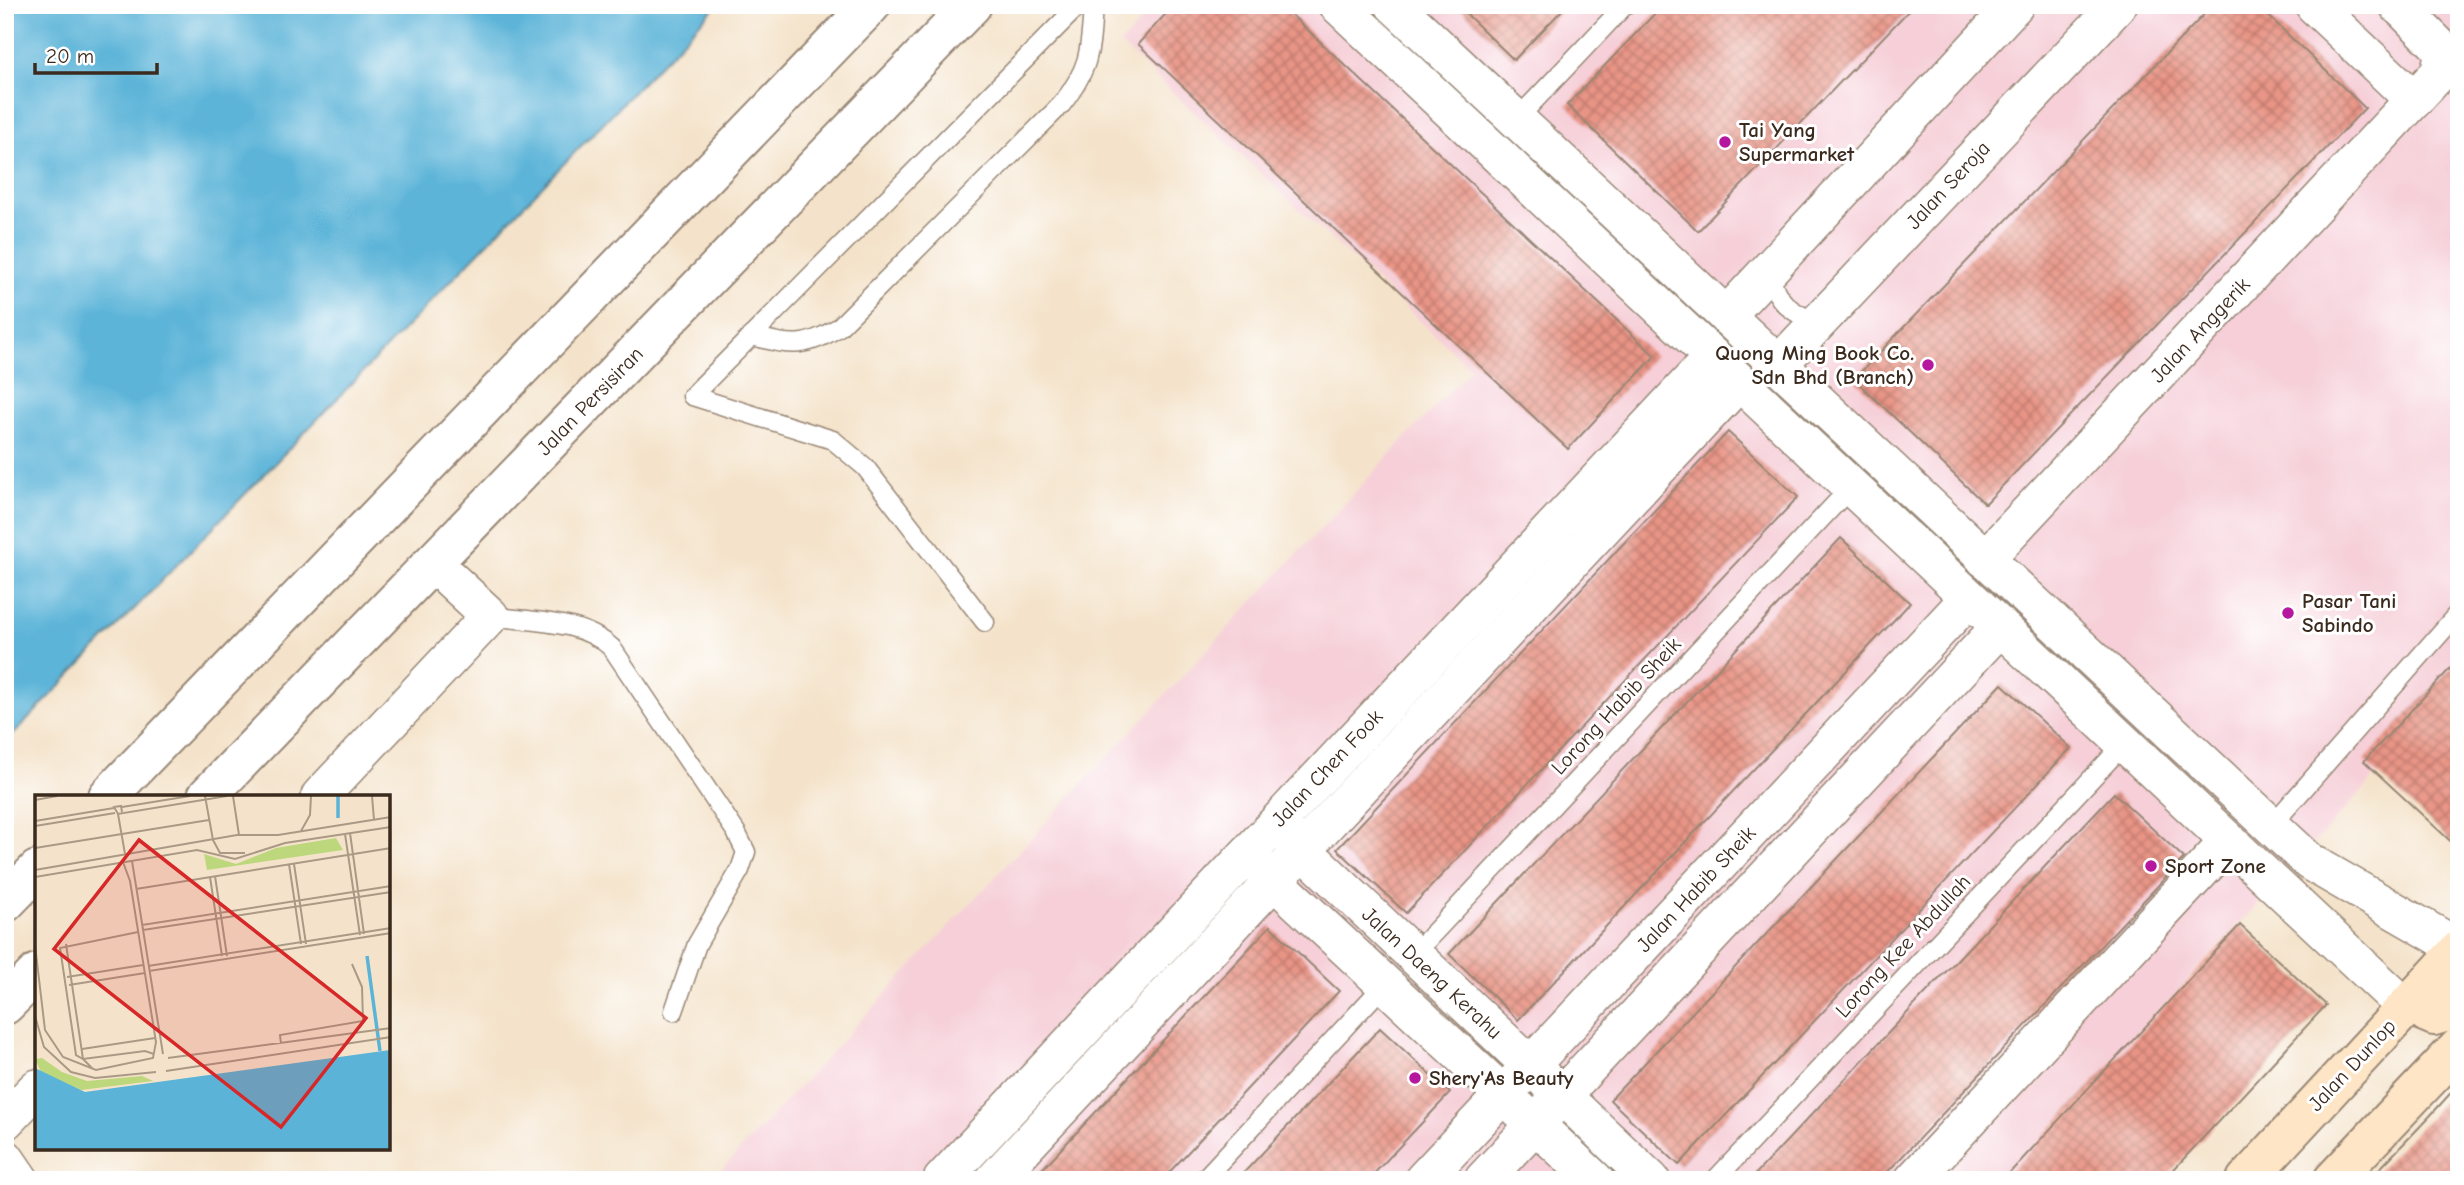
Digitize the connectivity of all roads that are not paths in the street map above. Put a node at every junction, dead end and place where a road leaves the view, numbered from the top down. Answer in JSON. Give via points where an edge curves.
{"nodes":[{"id":1,"x":872,"y":5,"type":"edge"},
{"id":2,"x":972,"y":5,"type":"edge"},
{"id":3,"x":1079,"y":5,"type":"edge"},
{"id":4,"x":1093,"y":5,"type":"edge"},
{"id":5,"x":1338,"y":5,"type":"edge"},
{"id":6,"x":1394,"y":5,"type":"edge"},
{"id":7,"x":1625,"y":5,"type":"edge"},
{"id":8,"x":2015,"y":5,"type":"edge"},
{"id":9,"x":2118,"y":5,"type":"edge"},
{"id":10,"x":2314,"y":5,"type":"edge"},
{"id":11,"x":2398,"y":5,"type":"edge"},
{"id":12,"x":2414,"y":100,"type":"junction"},
{"id":13,"x":1516,"y":120,"type":"junction"},
{"id":14,"x":1771,"y":268,"type":"junction"},
{"id":15,"x":1828,"y":312,"type":"junction"},
{"id":16,"x":1726,"y":316,"type":"junction"},
{"id":17,"x":751,"y":337,"type":"junction"},
{"id":18,"x":1713,"y":357,"type":"junction"},
{"id":19,"x":1778,"y":365,"type":"junction"},
{"id":20,"x":1739,"y":382,"type":"junction"},
{"id":21,"x":1851,"y":487,"type":"junction"},
{"id":22,"x":1985,"y":559,"type":"junction"},
{"id":23,"x":433,"y":563,"type":"junction"},
{"id":24,"x":1969,"y":598,"type":"junction"},
{"id":25,"x":2459,"y":612,"type":"edge"},
{"id":26,"x":490,"y":616,"type":"junction"},
{"id":27,"x":985,"y":622,"type":"dead end"},
{"id":28,"x":2000,"y":627,"type":"junction"},
{"id":29,"x":2124,"y":744,"type":"junction"},
{"id":30,"x":109,"y":795,"type":"edge"},
{"id":31,"x":208,"y":795,"type":"edge"},
{"id":32,"x":321,"y":795,"type":"edge"},
{"id":33,"x":1275,"y":824,"type":"junction"},
{"id":34,"x":2284,"y":839,"type":"junction"},
{"id":35,"x":2228,"y":842,"type":"junction"},
{"id":36,"x":1303,"y":850,"type":"junction"},
{"id":37,"x":1246,"y":855,"type":"junction"},
{"id":38,"x":35,"y":872,"type":"edge"},
{"id":39,"x":1274,"y":880,"type":"junction"},
{"id":40,"x":2269,"y":880,"type":"junction"},
{"id":41,"x":5,"y":903,"type":"edge"},
{"id":42,"x":2459,"y":949,"type":"edge"},
{"id":43,"x":1413,"y":955,"type":"junction"},
{"id":44,"x":35,"y":975,"type":"edge"},
{"id":45,"x":1385,"y":984,"type":"junction"},
{"id":46,"x":2459,"y":1002,"type":"edge"},
{"id":47,"x":2408,"y":1005,"type":"junction"},
{"id":48,"x":5,"y":1006,"type":"edge"},
{"id":49,"x":674,"y":1011,"type":"dead end"},
{"id":50,"x":2459,"y":1047,"type":"edge"},
{"id":51,"x":1530,"y":1066,"type":"junction"},
{"id":52,"x":35,"y":1090,"type":"edge"},
{"id":53,"x":1503,"y":1095,"type":"junction"},
{"id":54,"x":1562,"y":1096,"type":"junction"},
{"id":55,"x":5,"y":1121,"type":"edge"},
{"id":56,"x":1535,"y":1124,"type":"junction"},
{"id":57,"x":5,"y":1158,"type":"edge"},
{"id":58,"x":20,"y":1180,"type":"edge"},
{"id":59,"x":942,"y":1180,"type":"edge"},
{"id":60,"x":994,"y":1180,"type":"edge"},
{"id":61,"x":1203,"y":1180,"type":"edge"},
{"id":62,"x":1423,"y":1180,"type":"edge"},
{"id":63,"x":1483,"y":1180,"type":"edge"},
{"id":64,"x":1595,"y":1180,"type":"edge"},
{"id":65,"x":1651,"y":1180,"type":"edge"},
{"id":66,"x":1715,"y":1180,"type":"edge"},
{"id":67,"x":1913,"y":1180,"type":"edge"},
{"id":68,"x":2246,"y":1180,"type":"edge"},
{"id":69,"x":2333,"y":1180,"type":"edge"}],
"edges":[{"from":1,"to":30,"type":"street"},
{"from":2,"to":23,"type":"street","name":"Jalan Persisiran"},
{"from":3,"to":17,"type":"lane"},
{"from":4,"to":17,"type":"lane","via":[[1090,59],[1079,83],[839,327],[816,342],[792,346]]},
{"from":5,"to":18,"type":"street"},
{"from":6,"to":13,"type":"street"},
{"from":7,"to":13,"type":"lane"},
{"from":8,"to":14,"type":"street"},
{"from":9,"to":15,"type":"street","name":"Jalan Seroja"},
{"from":10,"to":12,"type":"street"},
{"from":11,"to":12,"type":"street","name":"Jalan Anggerik","via":[[2443,55],[2440,73]]},
{"from":12,"to":22,"type":"street","name":"Jalan Anggerik"},
{"from":13,"to":16,"type":"street"},
{"from":14,"to":15,"type":"lane","via":[[1773,290],[1799,315],[1807,318]]},
{"from":14,"to":16,"type":"street"},
{"from":15,"to":19,"type":"street","name":"Jalan Seroja"},
{"from":16,"to":19,"type":"street"},
{"from":17,"to":27,"type":"lane","via":[[692,396],[833,440],[865,467]]},
{"from":18,"to":20,"type":"street"},
{"from":18,"to":33,"type":"street","name":"Jalan Chen Fook"},
{"from":19,"to":22,"type":"street"},
{"from":20,"to":21,"type":"street"},
{"from":20,"to":36,"type":"street","name":"Jalan Chen Fook"},
{"from":21,"to":24,"type":"street"},
{"from":21,"to":43,"type":"lane","name":"Lorong Habib Sheik"},
{"from":22,"to":34,"type":"street"},
{"from":23,"to":26,"type":"street"},
{"from":23,"to":31,"type":"street","name":"Jalan Persisiran"},
{"from":24,"to":28,"type":"street"},
{"from":24,"to":51,"type":"street","name":"Jalan Habib Sheik"},
{"from":25,"to":34,"type":"lane"},
{"from":26,"to":32,"type":"street"},
{"from":26,"to":49,"type":"lane","via":[[598,635],[612,648],[746,852],[697,944]]},
{"from":28,"to":29,"type":"street"},
{"from":28,"to":54,"type":"street","name":"Jalan Habib Sheik"},
{"from":29,"to":35,"type":"street"},
{"from":29,"to":66,"type":"lane","name":"Lorong Kee Abdullah"},
{"from":33,"to":36,"type":"street","name":"Jalan Daeng Kerahu"},
{"from":33,"to":37,"type":"street","name":"Jalan Chen Fook"},
{"from":34,"to":40,"type":"street"},
{"from":34,"to":42,"type":"street","via":[[2323,872]]},
{"from":35,"to":40,"type":"street"},
{"from":35,"to":67,"type":"street"},
{"from":36,"to":39,"type":"street","name":"Jalan Chen Fook"},
{"from":36,"to":43,"type":"street","name":"Jalan Daeng Kerahu"},
{"from":37,"to":39,"type":"street","name":"Jalan Daeng Kerahu"},
{"from":37,"to":59,"type":"street","name":"Jalan Chen Fook"},
{"from":38,"to":41,"type":"street"},
{"from":39,"to":45,"type":"street","name":"Jalan Daeng Kerahu"},
{"from":39,"to":60,"type":"street","name":"Jalan Chen Fook"},
{"from":40,"to":47,"type":"street"},
{"from":42,"to":47,"type":"main road","name":"Jalan Dunlop"},
{"from":43,"to":51,"type":"street","name":"Jalan Daeng Kerahu"},
{"from":44,"to":48,"type":"street"},
{"from":45,"to":53,"type":"street","name":"Jalan Daeng Kerahu"},
{"from":45,"to":61,"type":"lane"},
{"from":46,"to":47,"type":"main road","via":[[2434,1016]]},
{"from":47,"to":68,"type":"main road","name":"Jalan Dunlop"},
{"from":50,"to":69,"type":"main road"},
{"from":51,"to":53,"type":"street","name":"Jalan Habib Sheik"},
{"from":51,"to":54,"type":"street","name":"Jalan Daeng Kerahu"},
{"from":52,"to":55,"type":"street"},
{"from":53,"to":56,"type":"street","name":"Jalan Daeng Kerahu"},
{"from":53,"to":62,"type":"street","name":"Jalan Habib Sheik"},
{"from":54,"to":56,"type":"street","name":"Jalan Habib Sheik"},
{"from":54,"to":65,"type":"street","name":"Jalan Daeng Kerahu"},
{"from":56,"to":63,"type":"street","name":"Jalan Habib Sheik"},
{"from":56,"to":64,"type":"street","name":"Jalan Daeng Kerahu"},
{"from":57,"to":58,"type":"street"}]}
